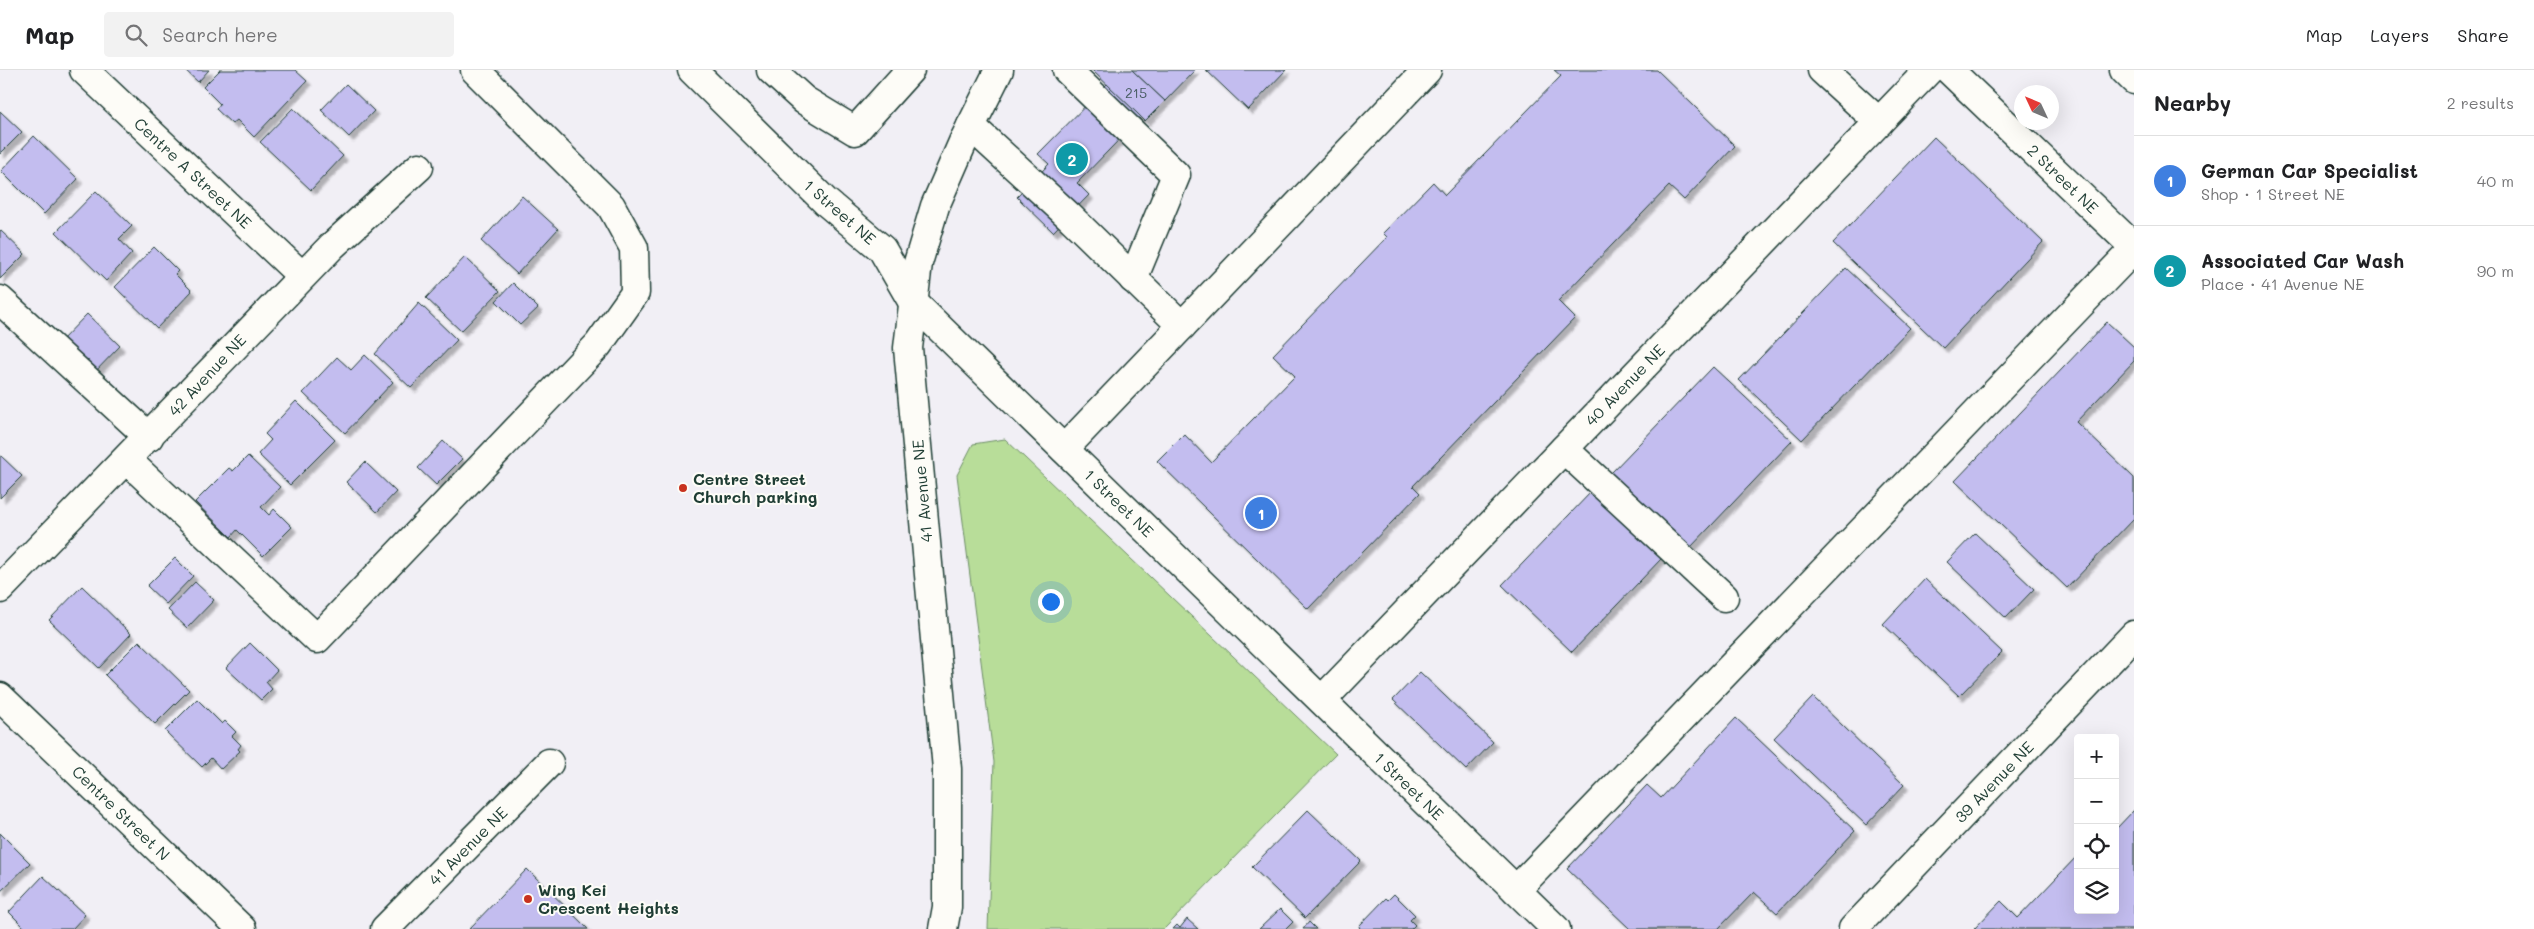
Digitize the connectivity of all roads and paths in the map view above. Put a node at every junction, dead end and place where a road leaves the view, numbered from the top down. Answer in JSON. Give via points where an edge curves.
{"nodes":[{"id":1,"x":84,"y":70,"type":"edge"},
{"id":2,"x":475,"y":70,"type":"edge"},
{"id":3,"x":692,"y":70,"type":"edge"},
{"id":4,"x":771,"y":70,"type":"edge"},
{"id":5,"x":910,"y":70,"type":"edge"},
{"id":6,"x":999,"y":70,"type":"edge"},
{"id":7,"x":1067,"y":70,"type":"edge"},
{"id":8,"x":1427,"y":70,"type":"edge"},
{"id":9,"x":1822,"y":70,"type":"edge"},
{"id":10,"x":1929,"y":70,"type":"edge"},
{"id":11,"x":1949,"y":70,"type":"edge"},
{"id":12,"x":2124,"y":70,"type":"edge"},
{"id":13,"x":2134,"y":80,"type":"edge"},
{"id":14,"x":1878,"y":122,"type":"junction"},
{"id":15,"x":971,"y":126,"type":"junction"},
{"id":16,"x":419,"y":166,"type":"dead end"},
{"id":17,"x":2134,"y":248,"type":"edge"},
{"id":18,"x":302,"y":276,"type":"junction"},
{"id":19,"x":1133,"y":279,"type":"junction"},
{"id":20,"x":0,"y":300,"type":"edge"},
{"id":21,"x":912,"y":301,"type":"junction"},
{"id":22,"x":1182,"y":326,"type":"junction"},
{"id":23,"x":149,"y":437,"type":"junction"},
{"id":24,"x":1064,"y":449,"type":"junction"},
{"id":25,"x":1564,"y":449,"type":"junction"},
{"id":26,"x":127,"y":460,"type":"junction"},
{"id":27,"x":0,"y":588,"type":"edge"},
{"id":28,"x":1724,"y":597,"type":"dead end"},
{"id":29,"x":2134,"y":635,"type":"edge"},
{"id":30,"x":0,"y":697,"type":"edge"},
{"id":31,"x":1322,"y":700,"type":"junction"},
{"id":32,"x":549,"y":763,"type":"dead end"},
{"id":33,"x":1516,"y":890,"type":"junction"},
{"id":34,"x":242,"y":929,"type":"edge"},
{"id":35,"x":385,"y":929,"type":"edge"},
{"id":36,"x":943,"y":929,"type":"edge"},
{"id":37,"x":1556,"y":929,"type":"edge"},
{"id":38,"x":1853,"y":929,"type":"edge"}],
"edges":[{"from":1,"to":18,"type":"street","name":"Centre A Street NE"},
{"from":2,"to":26,"type":"street","via":[[611,206],[634,248],[635,293],[598,345],[317,639]]},
{"from":3,"to":21,"type":"street","name":"1 Street NE","via":[[826,202],[882,248]]},
{"from":4,"to":5,"type":"street","via":[[804,100],[855,131]]},
{"from":6,"to":15,"type":"street","name":"41 Avenue NE"},
{"from":7,"to":19,"type":"street","via":[[1176,175]]},
{"from":8,"to":22,"type":"street"},
{"from":9,"to":14,"type":"street"},
{"from":10,"to":14,"type":"street","name":"40 Avenue NE"},
{"from":11,"to":17,"type":"street","name":"2 Street NE"},
{"from":12,"to":13,"type":"street"},
{"from":14,"to":25,"type":"street","name":"40 Avenue NE"},
{"from":15,"to":19,"type":"street"},
{"from":15,"to":21,"type":"street","name":"41 Avenue NE","via":[[935,206],[918,263]]},
{"from":16,"to":18,"type":"street","name":"42 Avenue NE"},
{"from":17,"to":33,"type":"street"},
{"from":18,"to":23,"type":"street","name":"42 Avenue NE"},
{"from":19,"to":22,"type":"street"},
{"from":20,"to":23,"type":"street"},
{"from":21,"to":24,"type":"street","name":"1 Street NE"},
{"from":21,"to":36,"type":"street","name":"41 Avenue NE","via":[[908,348],[947,769],[948,868]]},
{"from":22,"to":24,"type":"street"},
{"from":23,"to":26,"type":"street","name":"42 Avenue NE"},
{"from":24,"to":31,"type":"street","name":"1 Street NE"},
{"from":25,"to":28,"type":"street"},
{"from":25,"to":31,"type":"street","name":"40 Avenue NE"},
{"from":26,"to":27,"type":"street","name":"42 Avenue NE"},
{"from":29,"to":38,"type":"street","name":"39 Avenue NE"},
{"from":30,"to":34,"type":"street","name":"Centre Street N"},
{"from":31,"to":33,"type":"street","name":"1 Street NE"},
{"from":32,"to":35,"type":"street","name":"41 Avenue NE"},
{"from":33,"to":37,"type":"street","name":"1 Street NE"}]}
